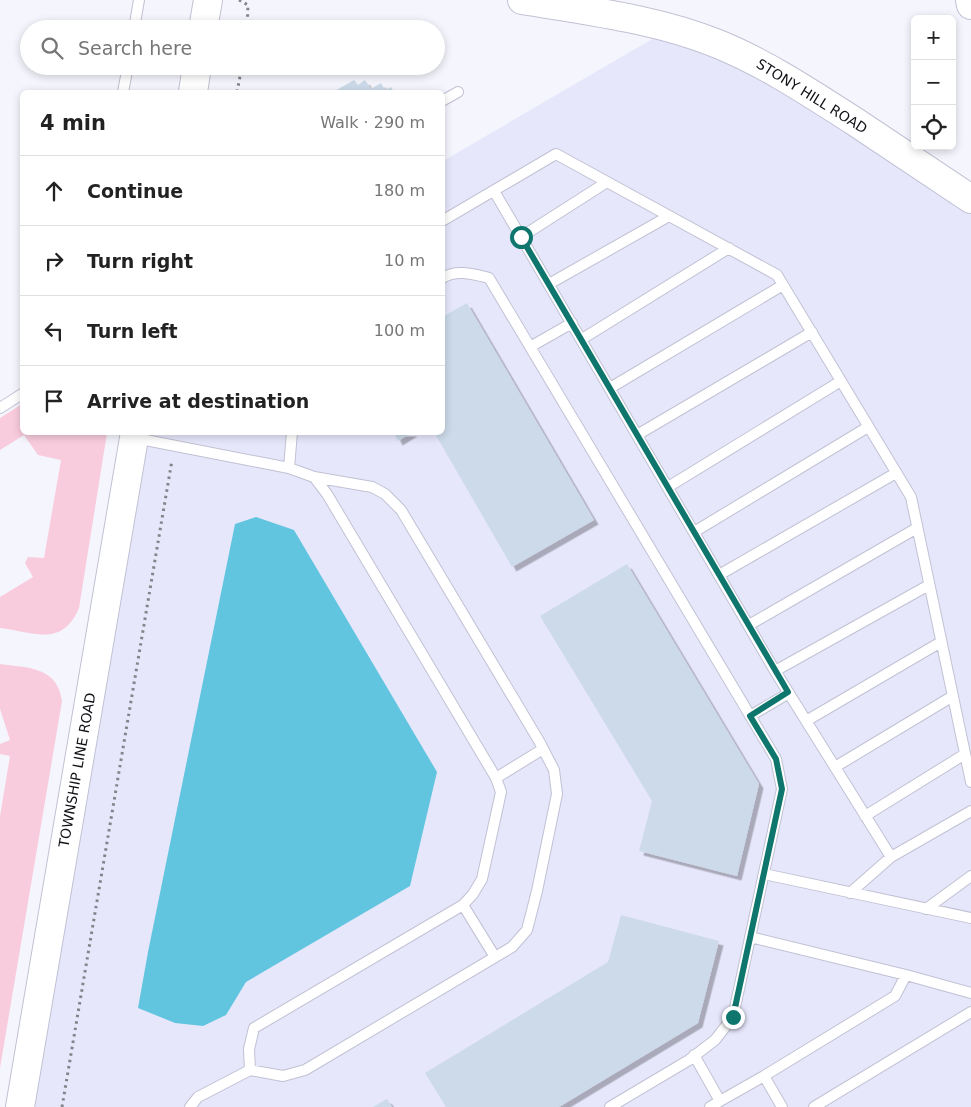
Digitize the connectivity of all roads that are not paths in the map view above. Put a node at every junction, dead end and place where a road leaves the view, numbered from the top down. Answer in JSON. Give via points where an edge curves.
{"nodes":[{"id":1,"x":139,"y":0,"type":"edge"},
{"id":2,"x":208,"y":0,"type":"edge"},
{"id":3,"x":522,"y":0,"type":"edge"},
{"id":4,"x":970,"y":0,"type":"edge"},
{"id":5,"x":971,"y":6,"type":"edge"},
{"id":6,"x":136,"y":20,"type":"edge"},
{"id":7,"x":205,"y":20,"type":"edge"},
{"id":8,"x":126,"y":75,"type":"edge"},
{"id":9,"x":196,"y":75,"type":"edge"},
{"id":10,"x":123,"y":90,"type":"edge"},
{"id":11,"x":193,"y":90,"type":"edge"},
{"id":12,"x":458,"y":92,"type":"dead end"},
{"id":13,"x":445,"y":99,"type":"edge"},
{"id":14,"x":607,"y":182,"type":"junction"},
{"id":15,"x":494,"y":191,"type":"junction"},
{"id":16,"x":965,"y":195,"type":"edge"},
{"id":17,"x":668,"y":216,"type":"junction"},
{"id":18,"x":445,"y":219,"type":"edge"},
{"id":19,"x":521,"y":237,"type":"junction"},
{"id":20,"x":729,"y":248,"type":"junction"},
{"id":21,"x":445,"y":276,"type":"edge"},
{"id":22,"x":549,"y":284,"type":"junction"},
{"id":23,"x":783,"y":285,"type":"junction"},
{"id":24,"x":572,"y":323,"type":"junction"},
{"id":25,"x":812,"y":332,"type":"junction"},
{"id":26,"x":582,"y":340,"type":"junction"},
{"id":27,"x":530,"y":348,"type":"junction"},
{"id":28,"x":841,"y":381,"type":"junction"},
{"id":29,"x":610,"y":388,"type":"junction"},
{"id":30,"x":20,"y":395,"type":"edge"},
{"id":31,"x":0,"y":408,"type":"edge"},
{"id":32,"x":868,"y":427,"type":"junction"},
{"id":33,"x":134,"y":435,"type":"edge"},
{"id":34,"x":292,"y":435,"type":"edge"},
{"id":35,"x":637,"y":435,"type":"junction"},
{"id":36,"x":290,"y":468,"type":"junction"},
{"id":37,"x":896,"y":473,"type":"junction"},
{"id":38,"x":314,"y":477,"type":"junction"},
{"id":39,"x":668,"y":487,"type":"junction"},
{"id":40,"x":917,"y":528,"type":"junction"},
{"id":41,"x":694,"y":532,"type":"junction"},
{"id":42,"x":719,"y":575,"type":"junction"},
{"id":43,"x":929,"y":585,"type":"junction"},
{"id":44,"x":749,"y":625,"type":"junction"},
{"id":45,"x":941,"y":642,"type":"junction"},
{"id":46,"x":776,"y":671,"type":"junction"},
{"id":47,"x":788,"y":692,"type":"junction"},
{"id":48,"x":953,"y":696,"type":"junction"},
{"id":49,"x":750,"y":716,"type":"junction"},
{"id":50,"x":806,"y":721,"type":"junction"},
{"id":51,"x":543,"y":749,"type":"junction"},
{"id":52,"x":965,"y":754,"type":"junction"},
{"id":53,"x":835,"y":767,"type":"junction"},
{"id":54,"x":496,"y":778,"type":"junction"},
{"id":55,"x":971,"y":782,"type":"edge"},
{"id":56,"x":971,"y":811,"type":"edge"},
{"id":57,"x":865,"y":816,"type":"junction"},
{"id":58,"x":891,"y":857,"type":"junction"},
{"id":59,"x":764,"y":874,"type":"junction"},
{"id":60,"x":971,"y":876,"type":"edge"},
{"id":61,"x":850,"y":893,"type":"junction"},
{"id":62,"x":463,"y":905,"type":"junction"},
{"id":63,"x":926,"y":909,"type":"junction"},
{"id":64,"x":971,"y":918,"type":"edge"},
{"id":65,"x":750,"y":937,"type":"junction"},
{"id":66,"x":495,"y":957,"type":"junction"},
{"id":67,"x":906,"y":975,"type":"junction"},
{"id":68,"x":971,"y":993,"type":"edge"},
{"id":69,"x":971,"y":1012,"type":"edge"},
{"id":70,"x":694,"y":1055,"type":"junction"},
{"id":71,"x":250,"y":1070,"type":"junction"},
{"id":72,"x":764,"y":1076,"type":"junction"},
{"id":73,"x":720,"y":1101,"type":"junction"},
{"id":74,"x":20,"y":1107,"type":"edge"},
{"id":75,"x":190,"y":1107,"type":"edge"},
{"id":76,"x":610,"y":1107,"type":"edge"},
{"id":77,"x":710,"y":1107,"type":"edge"},
{"id":78,"x":782,"y":1107,"type":"edge"},
{"id":79,"x":814,"y":1107,"type":"edge"}],
"edges":[{"from":1,"to":6,"type":"lane"},
{"from":2,"to":7,"type":"main road"},
{"from":3,"to":16,"type":"main road","name":"STONY HILL ROAD","via":[[671,28],[752,58],[801,86]]},
{"from":4,"to":5,"type":"main road"},
{"from":8,"to":10,"type":"lane"},
{"from":9,"to":11,"type":"main road"},
{"from":12,"to":13,"type":"lane"},
{"from":14,"to":15,"type":"lane","via":[[556,154]]},
{"from":14,"to":17,"type":"lane"},
{"from":14,"to":19,"type":"lane"},
{"from":15,"to":18,"type":"lane"},
{"from":15,"to":19,"type":"lane"},
{"from":17,"to":20,"type":"lane"},
{"from":17,"to":22,"type":"lane"},
{"from":19,"to":22,"type":"lane"},
{"from":20,"to":23,"type":"lane","via":[[777,275]]},
{"from":20,"to":26,"type":"lane"},
{"from":21,"to":27,"type":"lane","via":[[468,272],[489,278]]},
{"from":22,"to":24,"type":"lane"},
{"from":23,"to":25,"type":"lane"},
{"from":23,"to":29,"type":"lane"},
{"from":24,"to":26,"type":"lane"},
{"from":24,"to":27,"type":"lane"},
{"from":25,"to":28,"type":"lane"},
{"from":25,"to":35,"type":"lane"},
{"from":26,"to":29,"type":"lane"},
{"from":27,"to":49,"type":"lane"},
{"from":28,"to":32,"type":"lane"},
{"from":28,"to":39,"type":"lane"},
{"from":29,"to":35,"type":"lane"},
{"from":30,"to":31,"type":"lane"},
{"from":32,"to":37,"type":"lane"},
{"from":32,"to":41,"type":"lane"},
{"from":33,"to":36,"type":"lane"},
{"from":33,"to":74,"type":"main road","name":"TOWNSHIP LINE ROAD"},
{"from":34,"to":36,"type":"lane"},
{"from":35,"to":39,"type":"lane"},
{"from":36,"to":38,"type":"lane"},
{"from":37,"to":40,"type":"lane","via":[[910,497]]},
{"from":37,"to":42,"type":"lane"},
{"from":38,"to":51,"type":"lane","via":[[372,487],[385,494],[401,510]]},
{"from":38,"to":54,"type":"lane"},
{"from":39,"to":41,"type":"lane"},
{"from":40,"to":43,"type":"lane"},
{"from":40,"to":44,"type":"lane"},
{"from":41,"to":42,"type":"lane"},
{"from":42,"to":44,"type":"lane"},
{"from":43,"to":45,"type":"lane"},
{"from":43,"to":46,"type":"lane"},
{"from":44,"to":46,"type":"lane"},
{"from":45,"to":48,"type":"lane"},
{"from":45,"to":50,"type":"lane"},
{"from":46,"to":47,"type":"lane"},
{"from":47,"to":49,"type":"lane"},
{"from":47,"to":50,"type":"lane"},
{"from":48,"to":52,"type":"lane"},
{"from":48,"to":53,"type":"lane"},
{"from":49,"to":59,"type":"lane","via":[[776,759],[782,789]]},
{"from":50,"to":53,"type":"lane"},
{"from":51,"to":54,"type":"lane"},
{"from":51,"to":66,"type":"lane","via":[[554,770],[557,794],[537,891],[527,930],[512,947]]},
{"from":52,"to":55,"type":"lane"},
{"from":52,"to":57,"type":"lane"},
{"from":53,"to":57,"type":"lane"},
{"from":54,"to":62,"type":"lane","via":[[500,792],[482,879]]},
{"from":56,"to":58,"type":"lane"},
{"from":57,"to":58,"type":"lane"},
{"from":58,"to":61,"type":"lane"},
{"from":59,"to":61,"type":"lane"},
{"from":59,"to":65,"type":"lane"},
{"from":60,"to":63,"type":"lane"},
{"from":61,"to":63,"type":"lane"},
{"from":62,"to":66,"type":"lane"},
{"from":62,"to":71,"type":"lane","via":[[254,1028],[249,1049]]},
{"from":63,"to":64,"type":"lane"},
{"from":65,"to":67,"type":"lane"},
{"from":65,"to":70,"type":"lane","via":[[733,1017],[715,1040]]},
{"from":66,"to":71,"type":"lane","via":[[305,1070],[283,1076]]},
{"from":67,"to":68,"type":"lane"},
{"from":67,"to":72,"type":"lane","via":[[895,996]]},
{"from":69,"to":79,"type":"lane"},
{"from":70,"to":73,"type":"lane"},
{"from":70,"to":76,"type":"lane"},
{"from":71,"to":75,"type":"lane","via":[[198,1097]]},
{"from":72,"to":73,"type":"lane"},
{"from":72,"to":78,"type":"lane"},
{"from":73,"to":77,"type":"lane"}]}
